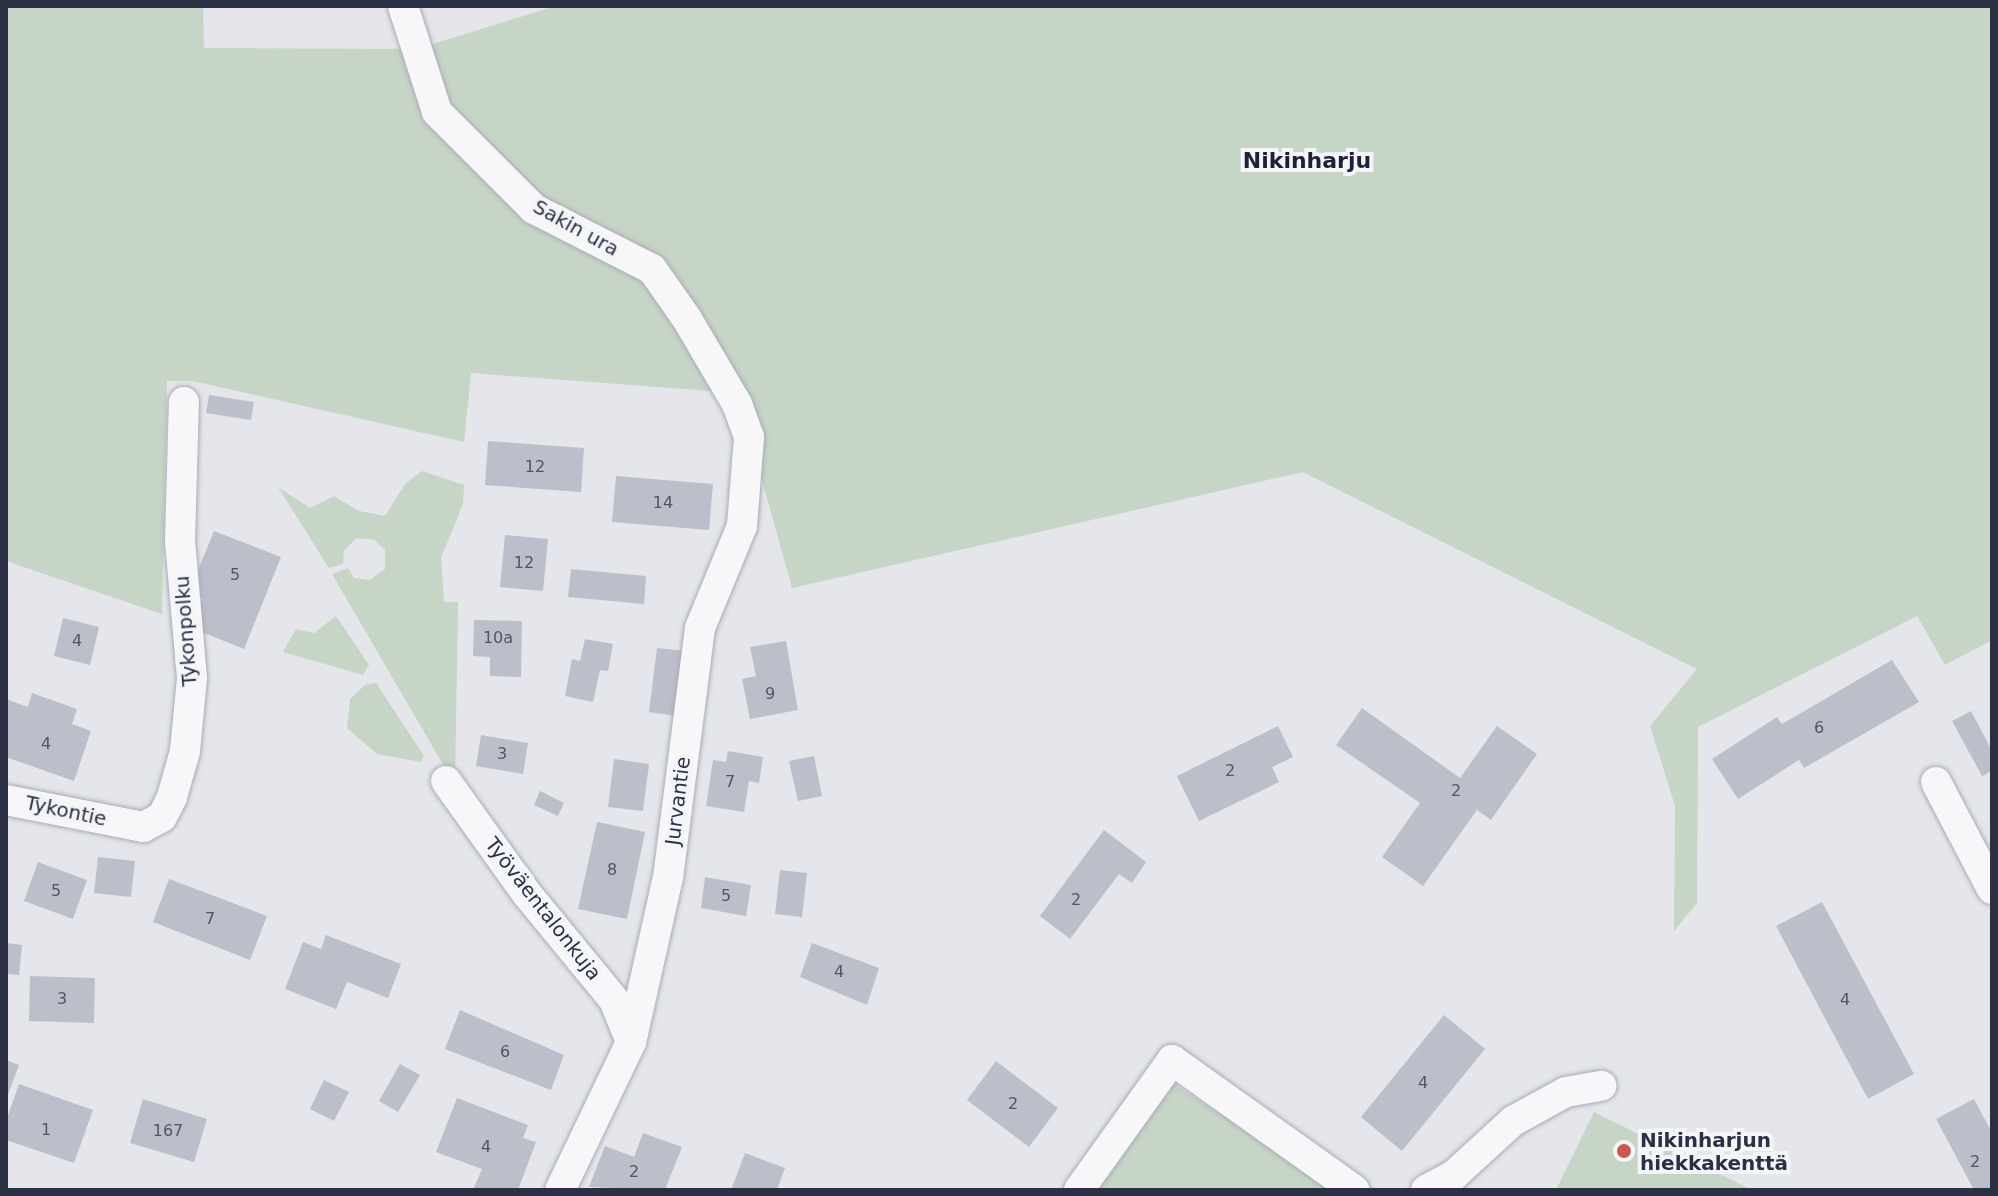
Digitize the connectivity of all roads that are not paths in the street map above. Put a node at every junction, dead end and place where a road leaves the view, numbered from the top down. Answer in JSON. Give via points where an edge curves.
{"nodes":[{"id":1,"x":403,"y":6,"type":"edge"},
{"id":2,"x":184,"y":402,"type":"dead end"},
{"id":3,"x":737,"y":404,"type":"joint"},
{"id":4,"x":446,"y":781,"type":"dead end"},
{"id":5,"x":1936,"y":782,"type":"dead end"},
{"id":6,"x":6,"y":800,"type":"edge"},
{"id":7,"x":126,"y":824,"type":"joint"},
{"id":8,"x":1992,"y":889,"type":"edge"},
{"id":9,"x":631,"y":1042,"type":"junction"},
{"id":10,"x":1601,"y":1086,"type":"dead end"},
{"id":11,"x":560,"y":1190,"type":"edge"},
{"id":12,"x":1079,"y":1190,"type":"edge"},
{"id":13,"x":1354,"y":1190,"type":"edge"},
{"id":14,"x":1426,"y":1190,"type":"edge"}],
"edges":[{"from":1,"to":3,"type":"street","name":"Sakin ura","via":[[437,112],[534,209],[652,269]]},
{"from":2,"to":7,"type":"street","name":"Tykonpolku","via":[[180,542],[192,678],[187,739],[162,817],[143,827]]},
{"from":3,"to":9,"type":"street","name":"Jurvantie","via":[[751,460],[742,526],[700,628],[668,877]]},
{"from":4,"to":9,"type":"street","name":"Työväentalonkuja","via":[[527,894],[614,1000]]},
{"from":5,"to":8,"type":"street"},
{"from":6,"to":7,"type":"street","name":"Tykontie"},
{"from":9,"to":11,"type":"street","name":"Jurvantie"},
{"from":10,"to":14,"type":"street","via":[[1566,1092],[1513,1121],[1454,1175]]},
{"from":12,"to":13,"type":"street","via":[[1172,1060]]}]}
